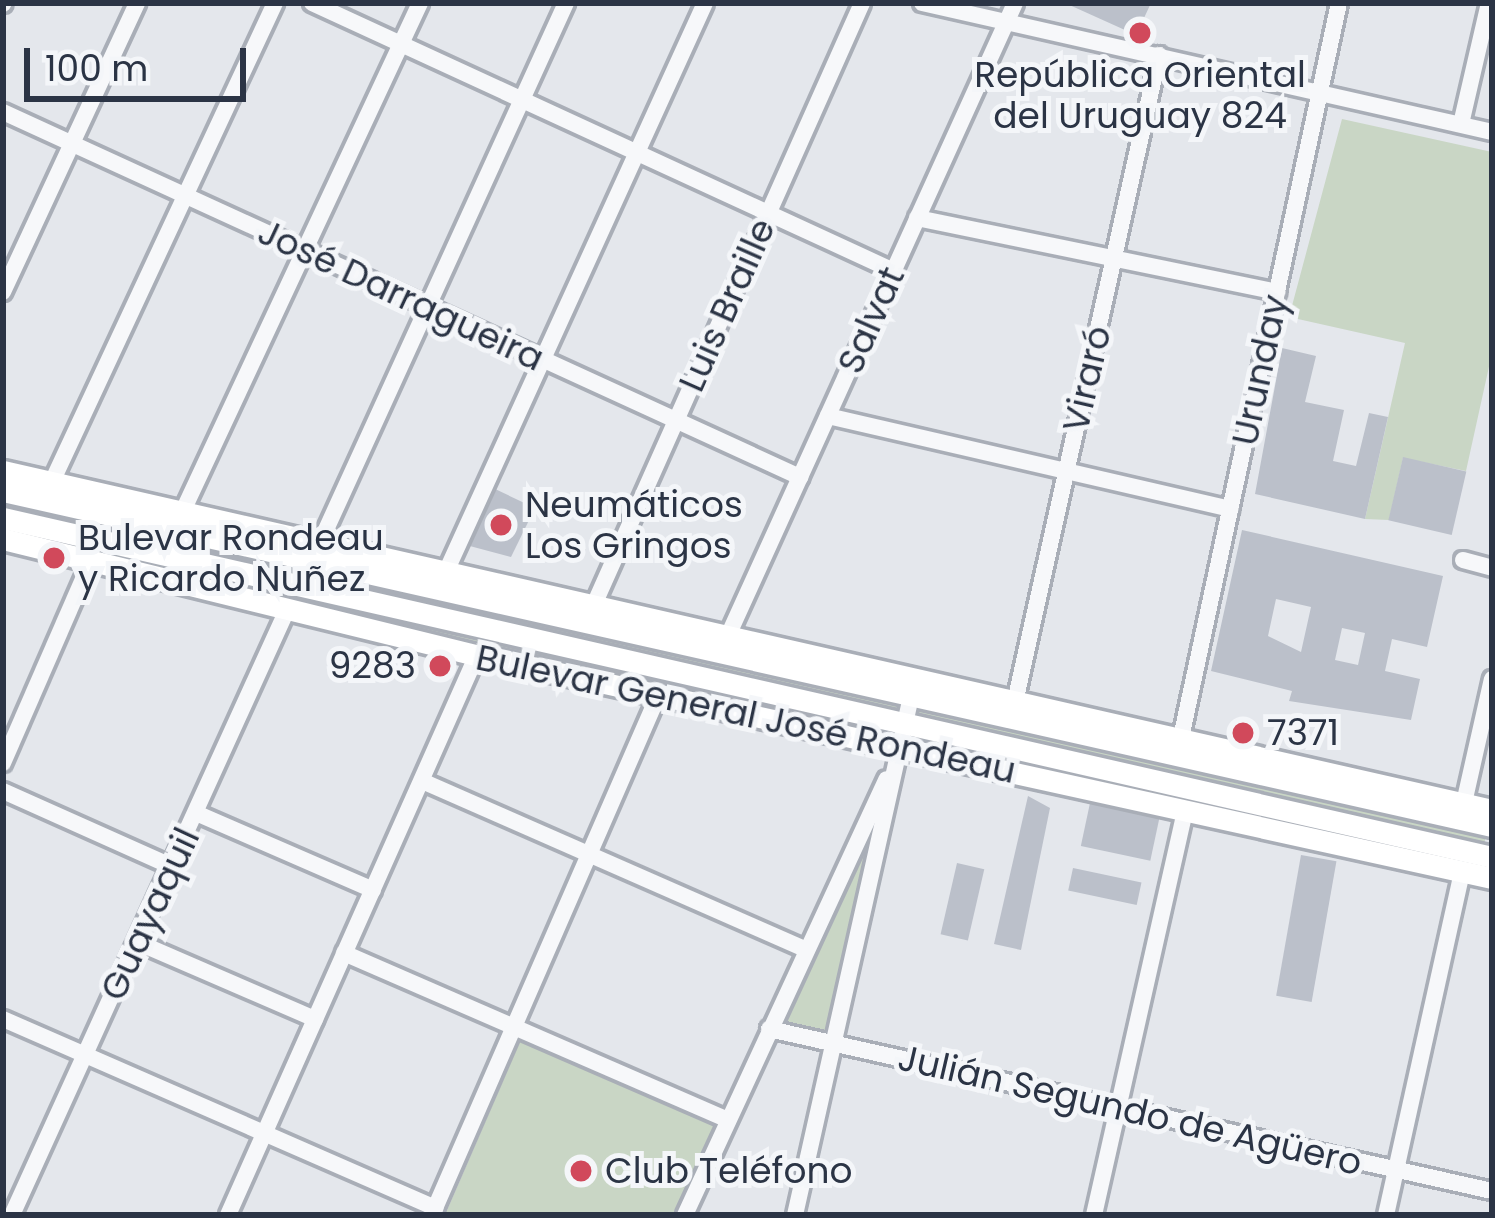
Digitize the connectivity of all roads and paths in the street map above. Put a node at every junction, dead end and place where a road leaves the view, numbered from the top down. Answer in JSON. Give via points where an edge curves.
{"nodes":[{"id":1,"x":137,"y":3,"type":"edge"},
{"id":2,"x":275,"y":3,"type":"edge"},
{"id":3,"x":312,"y":3,"type":"edge"},
{"id":4,"x":420,"y":3,"type":"edge"},
{"id":5,"x":566,"y":3,"type":"edge"},
{"id":6,"x":705,"y":3,"type":"edge"},
{"id":7,"x":862,"y":3,"type":"edge"},
{"id":8,"x":922,"y":3,"type":"edge"},
{"id":9,"x":1339,"y":3,"type":"edge"},
{"id":10,"x":1489,"y":3,"type":"edge"},
{"id":11,"x":1011,"y":12,"type":"edge"},
{"id":12,"x":401,"y":44,"type":"junction"},
{"id":13,"x":1159,"y":55,"type":"junction"},
{"id":14,"x":1320,"y":92,"type":"junction"},
{"id":15,"x":522,"y":100,"type":"junction"},
{"id":16,"x":3,"y":112,"type":"edge"},
{"id":17,"x":1461,"y":124,"type":"junction"},
{"id":18,"x":1492,"y":131,"type":"edge"},
{"id":19,"x":71,"y":146,"type":"junction"},
{"id":20,"x":637,"y":152,"type":"junction"},
{"id":21,"x":184,"y":197,"type":"junction"},
{"id":22,"x":768,"y":213,"type":"junction"},
{"id":23,"x":917,"y":218,"type":"junction"},
{"id":24,"x":304,"y":251,"type":"junction"},
{"id":25,"x":1115,"y":259,"type":"junction"},
{"id":26,"x":894,"y":271,"type":"junction"},
{"id":27,"x":3,"y":292,"type":"edge"},
{"id":28,"x":1277,"y":292,"type":"junction"},
{"id":29,"x":427,"y":308,"type":"junction"},
{"id":30,"x":542,"y":360,"type":"junction"},
{"id":31,"x":828,"y":416,"type":"junction"},
{"id":32,"x":676,"y":421,"type":"junction"},
{"id":33,"x":3,"y":471,"type":"edge"},
{"id":34,"x":1066,"y":472,"type":"junction"},
{"id":35,"x":800,"y":477,"type":"junction"},
{"id":36,"x":51,"y":484,"type":"junction"},
{"id":37,"x":3,"y":491,"type":"edge"},
{"id":38,"x":102,"y":506,"type":"junction"},
{"id":39,"x":1230,"y":509,"type":"junction"},
{"id":40,"x":3,"y":518,"type":"edge"},
{"id":41,"x":173,"y":525,"type":"junction"},
{"id":42,"x":3,"y":539,"type":"edge"},
{"id":43,"x":319,"y":545,"type":"junction"},
{"id":44,"x":124,"y":548,"type":"junction"},
{"id":45,"x":94,"y":551,"type":"junction"},
{"id":46,"x":371,"y":557,"type":"junction"},
{"id":47,"x":1463,"y":560,"type":"dead end"},
{"id":48,"x":1492,"y":568,"type":"edge"},
{"id":49,"x":162,"y":569,"type":"junction"},
{"id":50,"x":445,"y":574,"type":"junction"},
{"id":51,"x":416,"y":585,"type":"junction"},
{"id":52,"x":593,"y":607,"type":"junction"},
{"id":53,"x":286,"y":612,"type":"junction"},
{"id":54,"x":728,"y":638,"type":"junction"},
{"id":55,"x":477,"y":656,"type":"junction"},
{"id":56,"x":591,"y":658,"type":"junction"},
{"id":57,"x":1492,"y":679,"type":"edge"},
{"id":58,"x":913,"y":688,"type":"junction"},
{"id":59,"x":658,"y":695,"type":"junction"},
{"id":60,"x":1015,"y":702,"type":"junction"},
{"id":61,"x":717,"y":709,"type":"junction"},
{"id":62,"x":1124,"y":727,"type":"junction"},
{"id":63,"x":902,"y":738,"type":"junction"},
{"id":64,"x":1181,"y":738,"type":"junction"},
{"id":65,"x":3,"y":763,"type":"edge"},
{"id":66,"x":1229,"y":765,"type":"junction"},
{"id":67,"x":422,"y":781,"type":"junction"},
{"id":68,"x":3,"y":791,"type":"edge"},
{"id":69,"x":1464,"y":803,"type":"junction"},
{"id":70,"x":881,"y":805,"type":"junction"},
{"id":71,"x":1492,"y":810,"type":"edge"},
{"id":72,"x":1185,"y":811,"type":"junction"},
{"id":73,"x":196,"y":812,"type":"junction"},
{"id":74,"x":1492,"y":826,"type":"edge"},
{"id":75,"x":1409,"y":839,"type":"junction"},
{"id":76,"x":589,"y":853,"type":"junction"},
{"id":77,"x":1492,"y":857,"type":"edge"},
{"id":78,"x":172,"y":866,"type":"junction"},
{"id":79,"x":1462,"y":871,"type":"junction"},
{"id":80,"x":1492,"y":875,"type":"edge"},
{"id":81,"x":374,"y":890,"type":"junction"},
{"id":82,"x":137,"y":942,"type":"junction"},
{"id":83,"x":805,"y":949,"type":"junction"},
{"id":84,"x":344,"y":953,"type":"junction"},
{"id":85,"x":3,"y":1019,"type":"edge"},
{"id":86,"x":315,"y":1019,"type":"junction"},
{"id":87,"x":514,"y":1028,"type":"junction"},
{"id":88,"x":769,"y":1029,"type":"junction"},
{"id":89,"x":832,"y":1044,"type":"junction"},
{"id":90,"x":86,"y":1054,"type":"junction"},
{"id":91,"x":1118,"y":1107,"type":"junction"},
{"id":92,"x":728,"y":1120,"type":"junction"},
{"id":93,"x":265,"y":1132,"type":"junction"},
{"id":94,"x":1396,"y":1169,"type":"junction"},
{"id":95,"x":1492,"y":1190,"type":"edge"},
{"id":96,"x":434,"y":1212,"type":"edge"},
{"id":97,"x":13,"y":1215,"type":"edge"},
{"id":98,"x":228,"y":1215,"type":"edge"},
{"id":99,"x":685,"y":1215,"type":"edge"},
{"id":100,"x":795,"y":1215,"type":"edge"},
{"id":101,"x":1094,"y":1215,"type":"edge"},
{"id":102,"x":1386,"y":1215,"type":"edge"}],
"edges":[{"from":1,"to":19,"type":"street"},
{"from":2,"to":21,"type":"street"},
{"from":3,"to":12,"type":"street"},
{"from":4,"to":12,"type":"street"},
{"from":5,"to":15,"type":"street"},
{"from":6,"to":20,"type":"street"},
{"from":7,"to":22,"type":"street","name":"Luis Braille"},
{"from":8,"to":11,"type":"street"},
{"from":9,"to":14,"type":"street","name":"Urunday"},
{"from":10,"to":17,"type":"street"},
{"from":11,"to":13,"type":"street"},
{"from":11,"to":23,"type":"street","name":"Salvat"},
{"from":12,"to":15,"type":"street"},
{"from":12,"to":24,"type":"street"},
{"from":13,"to":14,"type":"street"},
{"from":13,"to":25,"type":"street","name":"Viraró"},
{"from":14,"to":17,"type":"street"},
{"from":14,"to":28,"type":"street","name":"Urunday"},
{"from":15,"to":20,"type":"street"},
{"from":15,"to":29,"type":"street"},
{"from":16,"to":19,"type":"street","name":"José Darragueira"},
{"from":17,"to":18,"type":"street"},
{"from":19,"to":21,"type":"street","name":"José Darragueira"},
{"from":19,"to":27,"type":"street"},
{"from":20,"to":22,"type":"street"},
{"from":20,"to":30,"type":"street"},
{"from":21,"to":24,"type":"street","name":"José Darragueira"},
{"from":21,"to":36,"type":"street"},
{"from":22,"to":26,"type":"street"},
{"from":22,"to":32,"type":"street","name":"Luis Braille"},
{"from":23,"to":25,"type":"street"},
{"from":23,"to":26,"type":"street","name":"Salvat"},
{"from":24,"to":29,"type":"street","name":"José Darragueira"},
{"from":24,"to":41,"type":"street"},
{"from":25,"to":28,"type":"street"},
{"from":25,"to":34,"type":"street","name":"Viraró"},
{"from":26,"to":31,"type":"street","name":"Salvat"},
{"from":28,"to":39,"type":"street","name":"Urunday"},
{"from":29,"to":30,"type":"street","name":"José Darragueira"},
{"from":29,"to":43,"type":"street"},
{"from":30,"to":32,"type":"street","name":"José Darragueira"},
{"from":30,"to":50,"type":"street"},
{"from":31,"to":34,"type":"street"},
{"from":31,"to":35,"type":"street","name":"Salvat"},
{"from":32,"to":35,"type":"street","name":"José Darragueira"},
{"from":32,"to":52,"type":"street","name":"Luis Braille"},
{"from":33,"to":36,"type":"main road","name":"Bulevar General José Rondeau"},
{"from":34,"to":39,"type":"street"},
{"from":34,"to":60,"type":"street","name":"Viraró"},
{"from":35,"to":54,"type":"street","name":"Salvat"},
{"from":36,"to":38,"type":"main road","name":"Bulevar General José Rondeau"},
{"from":37,"to":38,"type":"main road","name":"Bulevar General José Rondeau"},
{"from":38,"to":41,"type":"main road","name":"Bulevar General José Rondeau"},
{"from":38,"to":45,"type":"main road"},
{"from":39,"to":64,"type":"street","name":"Urunday"},
{"from":40,"to":45,"type":"main road","name":"Bulevar General José Rondeau"},
{"from":41,"to":43,"type":"main road","name":"Bulevar General José Rondeau"},
{"from":41,"to":44,"type":"main road"},
{"from":41,"to":49,"type":"main road"},
{"from":41,"to":51,"type":"main road","name":"Bulevar General José Rondeau"},
{"from":42,"to":45,"type":"main road","name":"Bulevar General José Rondeau"},
{"from":43,"to":46,"type":"main road","name":"Bulevar General José Rondeau"},
{"from":44,"to":45,"type":"main road"},
{"from":44,"to":49,"type":"main road","name":"Bulevar General José Rondeau"},
{"from":45,"to":49,"type":"main road","name":"Bulevar General José Rondeau"},
{"from":45,"to":65,"type":"street"},
{"from":46,"to":50,"type":"main road","name":"Bulevar General José Rondeau"},
{"from":46,"to":51,"type":"main road"},
{"from":47,"to":48,"type":"street"},
{"from":49,"to":53,"type":"main road","name":"Bulevar General José Rondeau"},
{"from":49,"to":56,"type":"main road","name":"Bulevar General José Rondeau"},
{"from":50,"to":52,"type":"main road","name":"Bulevar General José Rondeau"},
{"from":51,"to":58,"type":"main road","name":"Bulevar General José Rondeau"},
{"from":52,"to":54,"type":"main road","name":"Bulevar General José Rondeau"},
{"from":53,"to":55,"type":"main road","name":"Bulevar General José Rondeau"},
{"from":53,"to":73,"type":"street","name":"Guayaquil"},
{"from":54,"to":58,"type":"main road","name":"Bulevar General José Rondeau"},
{"from":55,"to":59,"type":"main road","name":"Bulevar General José Rondeau"},
{"from":55,"to":67,"type":"street"},
{"from":56,"to":61,"type":"main road"},
{"from":56,"to":63,"type":"main road","name":"Bulevar General José Rondeau"},
{"from":57,"to":69,"type":"street"},
{"from":58,"to":60,"type":"main road","name":"Bulevar General José Rondeau"},
{"from":58,"to":63,"type":"street"},
{"from":58,"to":66,"type":"main road","name":"Bulevar General José Rondeau"},
{"from":59,"to":61,"type":"main road","name":"Bulevar General José Rondeau"},
{"from":59,"to":76,"type":"street"},
{"from":60,"to":62,"type":"main road","name":"Bulevar General José Rondeau"},
{"from":61,"to":63,"type":"main road","name":"Bulevar General José Rondeau"},
{"from":62,"to":64,"type":"main road","name":"Bulevar General José Rondeau"},
{"from":62,"to":66,"type":"main road"},
{"from":63,"to":70,"type":"street"},
{"from":63,"to":72,"type":"main road","name":"Bulevar General José Rondeau"},
{"from":63,"to":75,"type":"main road","name":"Bulevar General José Rondeau"},
{"from":64,"to":69,"type":"main road","name":"Bulevar General José Rondeau"},
{"from":66,"to":74,"type":"main road","name":"Bulevar General José Rondeau"},
{"from":67,"to":76,"type":"street"},
{"from":67,"to":81,"type":"street"},
{"from":68,"to":78,"type":"street"},
{"from":69,"to":71,"type":"main road","name":"Bulevar General José Rondeau"},
{"from":70,"to":83,"type":"street"},
{"from":70,"to":89,"type":"street"},
{"from":72,"to":79,"type":"main road","name":"Bulevar General José Rondeau"},
{"from":72,"to":91,"type":"street"},
{"from":73,"to":78,"type":"street","name":"Guayaquil"},
{"from":73,"to":81,"type":"street"},
{"from":75,"to":77,"type":"main road","name":"Bulevar General José Rondeau"},
{"from":75,"to":80,"type":"main road"},
{"from":76,"to":83,"type":"street"},
{"from":76,"to":87,"type":"street"},
{"from":78,"to":82,"type":"street","name":"Guayaquil"},
{"from":79,"to":80,"type":"main road","name":"Bulevar General José Rondeau"},
{"from":79,"to":94,"type":"street"},
{"from":81,"to":84,"type":"street"},
{"from":82,"to":86,"type":"street"},
{"from":82,"to":90,"type":"street","name":"Guayaquil"},
{"from":83,"to":88,"type":"street"},
{"from":84,"to":86,"type":"street"},
{"from":84,"to":87,"type":"street"},
{"from":85,"to":90,"type":"street"},
{"from":86,"to":93,"type":"street"},
{"from":87,"to":92,"type":"street"},
{"from":87,"to":96,"type":"street"},
{"from":88,"to":89,"type":"street","name":"Julián Segundo de Agüero"},
{"from":88,"to":92,"type":"street"},
{"from":89,"to":91,"type":"street","name":"Julián Segundo de Agüero"},
{"from":89,"to":100,"type":"street"},
{"from":90,"to":93,"type":"street"},
{"from":90,"to":97,"type":"street","name":"Guayaquil"},
{"from":91,"to":94,"type":"street","name":"Julián Segundo de Agüero"},
{"from":91,"to":101,"type":"street"},
{"from":92,"to":99,"type":"street"},
{"from":93,"to":96,"type":"street"},
{"from":93,"to":98,"type":"street"},
{"from":94,"to":95,"type":"street","name":"Julián Segundo de Agüero"},
{"from":94,"to":102,"type":"street"}]}
